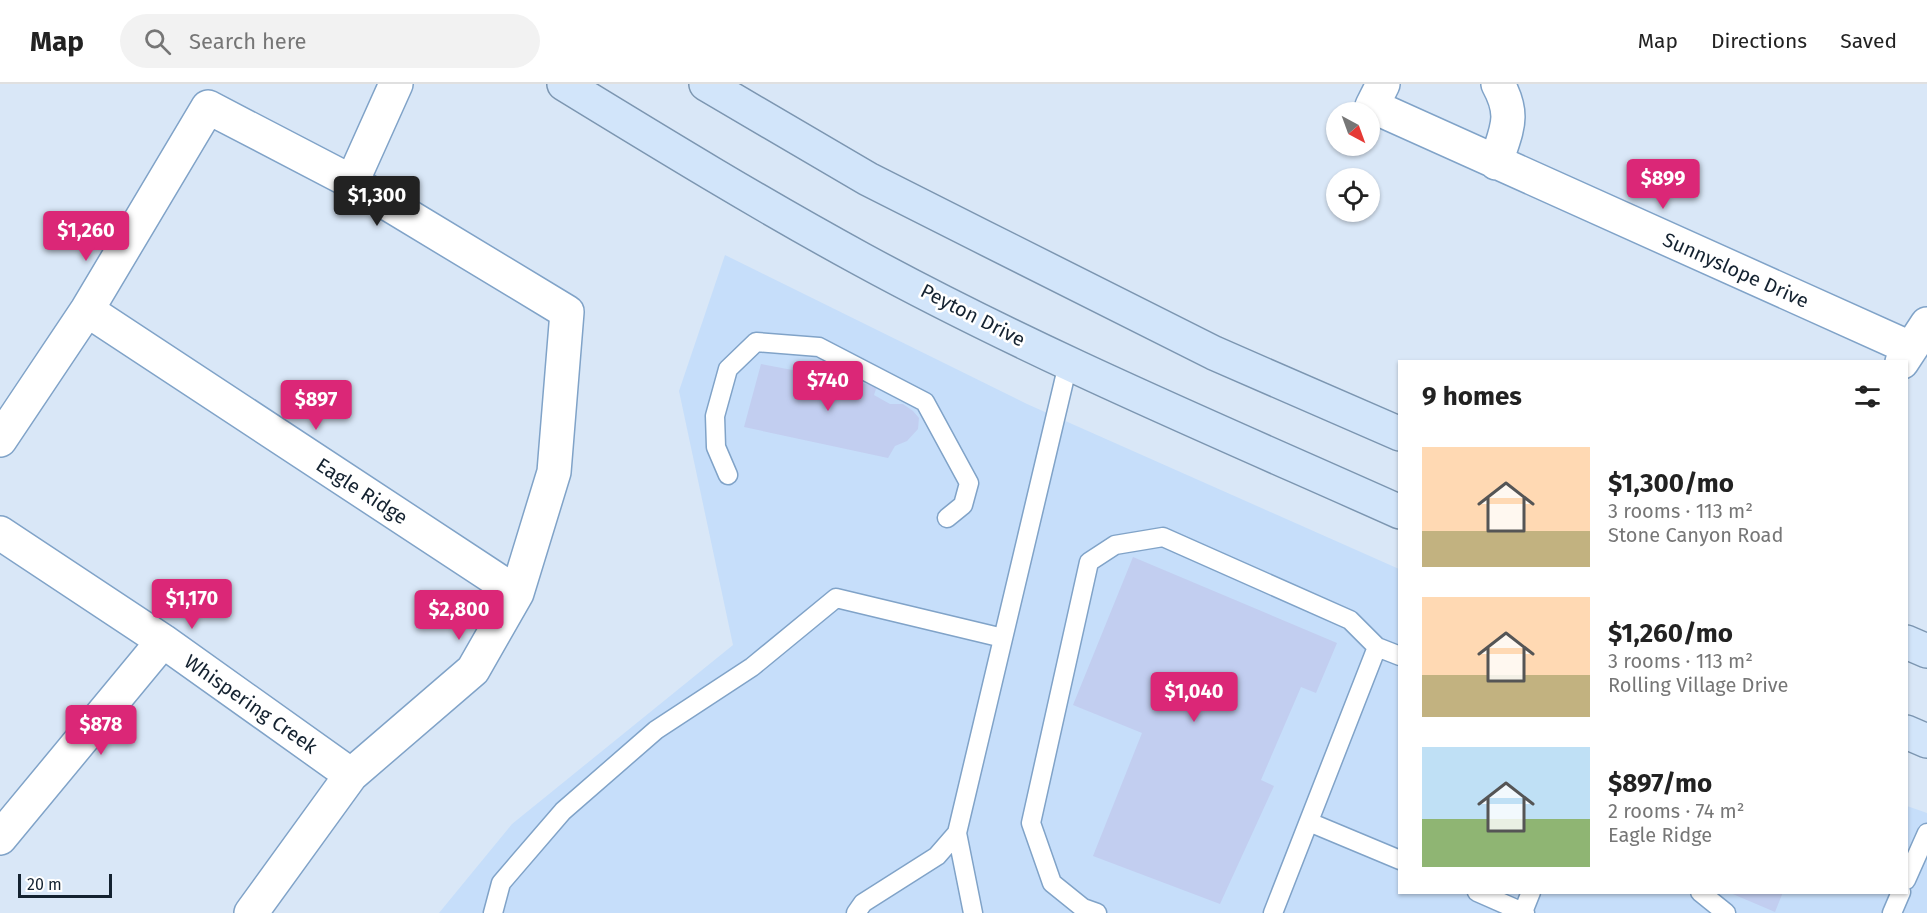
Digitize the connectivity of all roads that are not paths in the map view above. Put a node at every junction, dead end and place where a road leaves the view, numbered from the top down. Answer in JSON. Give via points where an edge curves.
{"nodes":[{"id":1,"x":396,"y":84,"type":"edge"},
{"id":2,"x":564,"y":84,"type":"edge"},
{"id":3,"x":706,"y":84,"type":"edge"},
{"id":4,"x":1383,"y":84,"type":"edge"},
{"id":5,"x":1498,"y":84,"type":"edge"},
{"id":6,"x":1496,"y":163,"type":"junction"},
{"id":7,"x":352,"y":182,"type":"junction"},
{"id":8,"x":87,"y":310,"type":"junction"},
{"id":9,"x":1913,"y":345,"type":"edge"},
{"id":10,"x":1068,"y":364,"type":"junction"},
{"id":11,"x":1398,"y":433,"type":"edge"},
{"id":12,"x":0,"y":440,"type":"edge"},
{"id":13,"x":728,"y":475,"type":"dead end"},
{"id":14,"x":1398,"y":511,"type":"edge"},
{"id":15,"x":947,"y":518,"type":"dead end"},
{"id":16,"x":0,"y":533,"type":"edge"},
{"id":17,"x":517,"y":593,"type":"junction"},
{"id":18,"x":1003,"y":638,"type":"junction"},
{"id":19,"x":163,"y":641,"type":"junction"},
{"id":20,"x":1908,"y":643,"type":"edge"},
{"id":21,"x":1377,"y":647,"type":"junction"},
{"id":22,"x":1927,"y":651,"type":"edge"},
{"id":23,"x":1398,"y":655,"type":"edge"},
{"id":24,"x":1908,"y":733,"type":"edge"},
{"id":25,"x":1927,"y":741,"type":"edge"},
{"id":26,"x":351,"y":775,"type":"junction"},
{"id":27,"x":1309,"y":822,"type":"junction"},
{"id":28,"x":957,"y":833,"type":"junction"},
{"id":29,"x":1927,"y":833,"type":"edge"},
{"id":30,"x":0,"y":838,"type":"edge"},
{"id":31,"x":1398,"y":859,"type":"edge"},
{"id":32,"x":1908,"y":876,"type":"edge"},
{"id":33,"x":1481,"y":894,"type":"edge"},
{"id":34,"x":1530,"y":894,"type":"edge"},
{"id":35,"x":1702,"y":894,"type":"edge"},
{"id":36,"x":1900,"y":894,"type":"edge"},
{"id":37,"x":251,"y":913,"type":"edge"},
{"id":38,"x":493,"y":913,"type":"edge"},
{"id":39,"x":856,"y":913,"type":"edge"},
{"id":40,"x":973,"y":913,"type":"edge"},
{"id":41,"x":1097,"y":913,"type":"edge"},
{"id":42,"x":1273,"y":913,"type":"edge"},
{"id":43,"x":1524,"y":913,"type":"edge"},
{"id":44,"x":1726,"y":913,"type":"edge"},
{"id":45,"x":1892,"y":913,"type":"edge"}],
"edges":[{"from":1,"to":7,"type":"street"},
{"from":2,"to":10,"type":"main road","name":"Peyton Drive","via":[[861,259]]},
{"from":3,"to":11,"type":"main road","via":[[868,179],[971,231],[1214,352]]},
{"from":4,"to":6,"type":"street","name":"Sunnyslope Drive","via":[[1372,106]]},
{"from":5,"to":6,"type":"street","via":[[1508,101],[1510,117]]},
{"from":6,"to":9,"type":"street","name":"Sunnyslope Drive"},
{"from":7,"to":8,"type":"street","via":[[208,107]]},
{"from":7,"to":17,"type":"street","via":[[567,312],[554,471]]},
{"from":8,"to":12,"type":"street"},
{"from":8,"to":17,"type":"street","name":"Eagle Ridge"},
{"from":10,"to":14,"type":"main road","name":"Peyton Drive"},
{"from":10,"to":18,"type":"lane"},
{"from":13,"to":15,"type":"lane","via":[[716,447],[715,416],[729,369],[756,342],[819,347],[926,402],[969,483],[963,505]]},
{"from":16,"to":19,"type":"street","name":"Whispering Creek"},
{"from":17,"to":26,"type":"street","via":[[472,670]]},
{"from":18,"to":28,"type":"lane"},
{"from":18,"to":38,"type":"lane","via":[[836,598],[752,667],[656,730],[563,811],[501,882]]},
{"from":19,"to":26,"type":"street","name":"Whispering Creek"},
{"from":19,"to":30,"type":"street"},
{"from":20,"to":22,"type":"main road"},
{"from":21,"to":23,"type":"lane"},
{"from":21,"to":27,"type":"lane"},
{"from":21,"to":41,"type":"lane","via":[[1350,620],[1163,537],[1115,545],[1089,562],[1031,823],[1052,884],[1083,908]]},
{"from":24,"to":25,"type":"main road"},
{"from":26,"to":37,"type":"street"},
{"from":27,"to":31,"type":"lane"},
{"from":27,"to":42,"type":"lane"},
{"from":28,"to":39,"type":"lane","via":[[937,856],[863,903]]},
{"from":28,"to":40,"type":"lane"},
{"from":29,"to":32,"type":"lane"},
{"from":33,"to":43,"type":"lane"},
{"from":34,"to":43,"type":"lane"},
{"from":35,"to":44,"type":"lane"},
{"from":36,"to":45,"type":"lane"}]}
